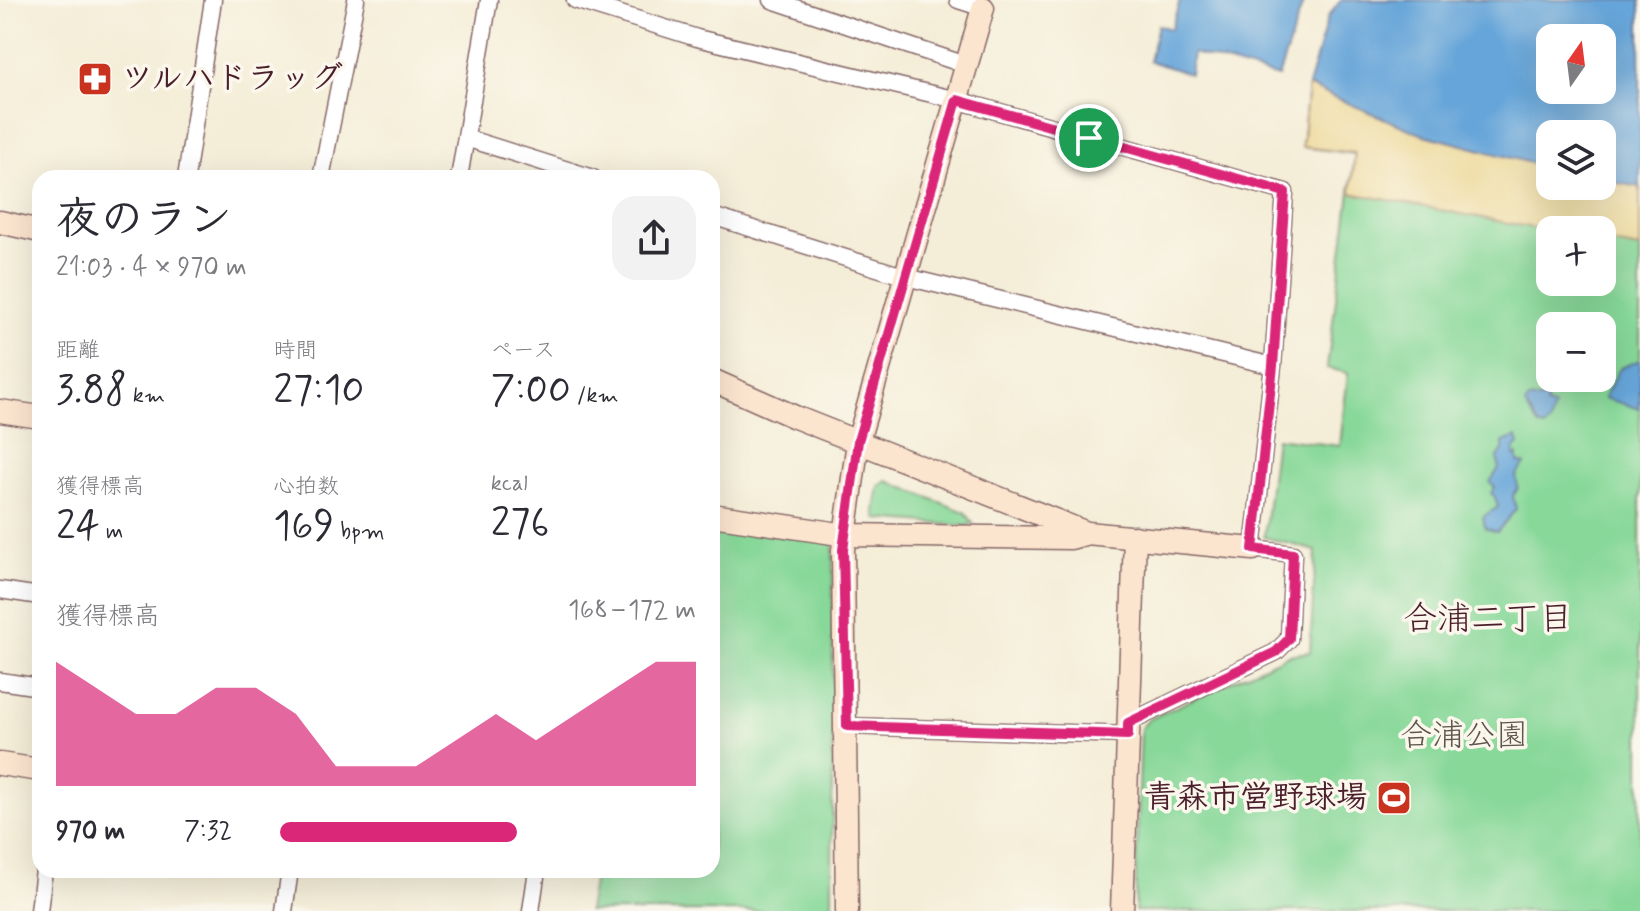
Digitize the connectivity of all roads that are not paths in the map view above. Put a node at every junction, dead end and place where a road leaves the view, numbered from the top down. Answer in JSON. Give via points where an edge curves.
{"nodes":[{"id":1,"x":213,"y":0,"type":"edge"},
{"id":2,"x":356,"y":0,"type":"edge"},
{"id":3,"x":489,"y":0,"type":"edge"},
{"id":4,"x":575,"y":0,"type":"edge"},
{"id":5,"x":772,"y":0,"type":"edge"},
{"id":6,"x":958,"y":0,"type":"edge"},
{"id":7,"x":983,"y":8,"type":"joint"},
{"id":8,"x":966,"y":65,"type":"junction"},
{"id":9,"x":957,"y":100,"type":"junction"},
{"id":10,"x":466,"y":138,"type":"junction"},
{"id":11,"x":187,"y":170,"type":"edge"},
{"id":12,"x":323,"y":170,"type":"edge"},
{"id":13,"x":460,"y":170,"type":"edge"},
{"id":14,"x":568,"y":170,"type":"edge"},
{"id":15,"x":720,"y":219,"type":"edge"},
{"id":16,"x":0,"y":222,"type":"edge"},
{"id":17,"x":32,"y":229,"type":"edge"},
{"id":18,"x":906,"y":277,"type":"junction"},
{"id":19,"x":1273,"y":366,"type":"junction"},
{"id":20,"x":720,"y":384,"type":"edge"},
{"id":21,"x":0,"y":411,"type":"edge"},
{"id":22,"x":32,"y":416,"type":"edge"},
{"id":23,"x":858,"y":441,"type":"junction"},
{"id":24,"x":720,"y":516,"type":"edge"},
{"id":25,"x":1087,"y":533,"type":"junction"},
{"id":26,"x":846,"y":535,"type":"junction"},
{"id":27,"x":1135,"y":537,"type":"junction"},
{"id":28,"x":1253,"y":549,"type":"junction"},
{"id":29,"x":0,"y":590,"type":"edge"},
{"id":30,"x":32,"y":595,"type":"edge"},
{"id":31,"x":0,"y":681,"type":"edge"},
{"id":32,"x":32,"y":686,"type":"edge"},
{"id":33,"x":847,"y":726,"type":"junction"},
{"id":34,"x":1128,"y":729,"type":"junction"},
{"id":35,"x":0,"y":764,"type":"edge"},
{"id":36,"x":32,"y":769,"type":"edge"},
{"id":37,"x":43,"y":878,"type":"edge"},
{"id":38,"x":289,"y":878,"type":"edge"},
{"id":39,"x":536,"y":878,"type":"edge"},
{"id":40,"x":39,"y":911,"type":"edge"},
{"id":41,"x":284,"y":911,"type":"edge"},
{"id":42,"x":531,"y":911,"type":"edge"},
{"id":43,"x":847,"y":911,"type":"edge"},
{"id":44,"x":1122,"y":911,"type":"edge"}],
"edges":[{"from":1,"to":11,"type":"street"},
{"from":2,"to":12,"type":"street"},
{"from":3,"to":10,"type":"street"},
{"from":4,"to":9,"type":"street","via":[[697,38]]},
{"from":5,"to":8,"type":"street"},
{"from":6,"to":7,"type":"street"},
{"from":7,"to":8,"type":"street"},
{"from":8,"to":9,"type":"street"},
{"from":9,"to":18,"type":"street"},
{"from":9,"to":19,"type":"street","via":[[1285,192]]},
{"from":10,"to":13,"type":"street"},
{"from":10,"to":14,"type":"street"},
{"from":15,"to":18,"type":"street"},
{"from":16,"to":17,"type":"street"},
{"from":18,"to":19,"type":"street"},
{"from":18,"to":23,"type":"street"},
{"from":19,"to":28,"type":"street"},
{"from":20,"to":23,"type":"street"},
{"from":21,"to":22,"type":"street"},
{"from":23,"to":25,"type":"street"},
{"from":23,"to":26,"type":"street"},
{"from":24,"to":26,"type":"street"},
{"from":25,"to":26,"type":"street","via":[[1071,538]]},
{"from":25,"to":27,"type":"street"},
{"from":26,"to":33,"type":"street"},
{"from":27,"to":28,"type":"street"},
{"from":27,"to":34,"type":"street"},
{"from":28,"to":34,"type":"street","via":[[1293,554],[1289,639]]},
{"from":29,"to":30,"type":"street"},
{"from":31,"to":32,"type":"street"},
{"from":33,"to":34,"type":"street"},
{"from":33,"to":43,"type":"street"},
{"from":34,"to":44,"type":"street"},
{"from":35,"to":36,"type":"street"},
{"from":37,"to":40,"type":"street"},
{"from":38,"to":41,"type":"street"},
{"from":39,"to":42,"type":"street"}]}
